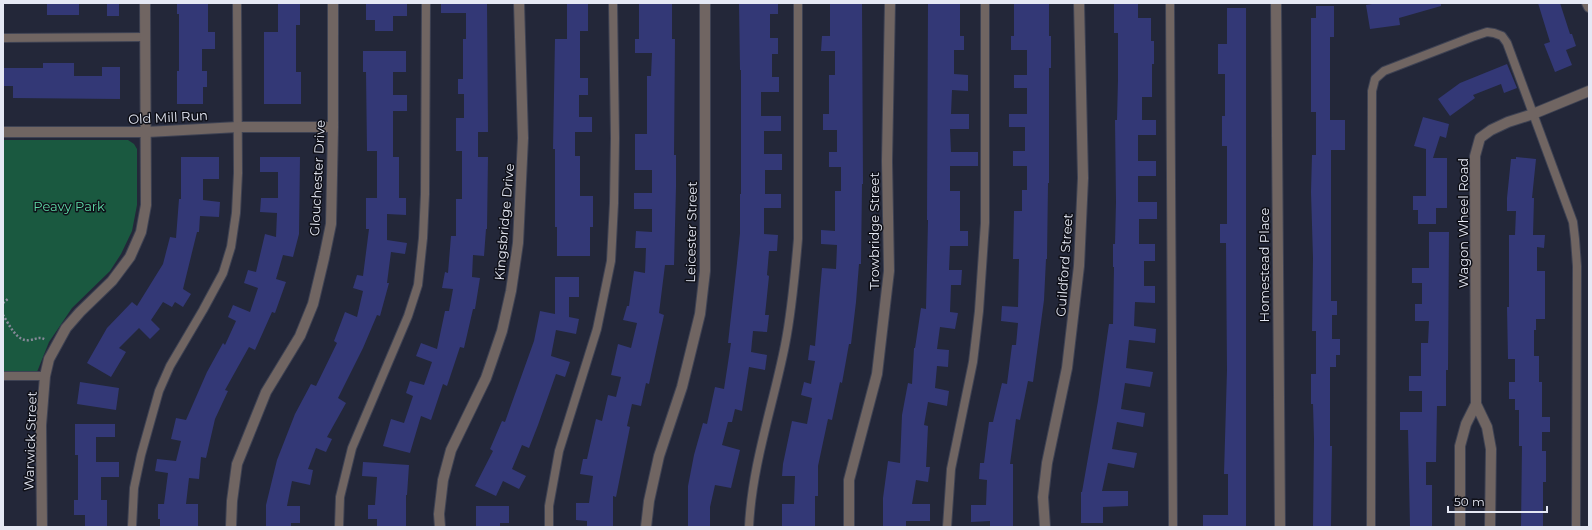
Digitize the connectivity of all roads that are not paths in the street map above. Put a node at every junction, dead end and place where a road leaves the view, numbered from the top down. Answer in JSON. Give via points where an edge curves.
{"nodes":[{"id":1,"x":145,"y":3,"type":"edge"},
{"id":2,"x":237,"y":3,"type":"edge"},
{"id":3,"x":333,"y":3,"type":"edge"},
{"id":4,"x":426,"y":3,"type":"edge"},
{"id":5,"x":519,"y":3,"type":"edge"},
{"id":6,"x":613,"y":3,"type":"edge"},
{"id":7,"x":704,"y":3,"type":"edge"},
{"id":8,"x":798,"y":3,"type":"edge"},
{"id":9,"x":890,"y":3,"type":"edge"},
{"id":10,"x":985,"y":3,"type":"edge"},
{"id":11,"x":1080,"y":3,"type":"edge"},
{"id":12,"x":1170,"y":3,"type":"edge"},
{"id":13,"x":1276,"y":3,"type":"edge"},
{"id":14,"x":1587,"y":3,"type":"edge"},
{"id":15,"x":1589,"y":7,"type":"edge"},
{"id":16,"x":146,"y":37,"type":"junction"},
{"id":17,"x":3,"y":38,"type":"edge"},
{"id":18,"x":1589,"y":91,"type":"edge"},
{"id":19,"x":1533,"y":114,"type":"junction"},
{"id":20,"x":238,"y":127,"type":"junction"},
{"id":21,"x":333,"y":127,"type":"junction"},
{"id":22,"x":3,"y":132,"type":"edge"},
{"id":23,"x":146,"y":132,"type":"junction"},
{"id":24,"x":3,"y":376,"type":"edge"},
{"id":25,"x":45,"y":376,"type":"junction"},
{"id":26,"x":1476,"y":404,"type":"junction"},
{"id":27,"x":42,"y":527,"type":"edge"},
{"id":28,"x":132,"y":527,"type":"edge"},
{"id":29,"x":231,"y":527,"type":"edge"},
{"id":30,"x":339,"y":527,"type":"edge"},
{"id":31,"x":440,"y":527,"type":"edge"},
{"id":32,"x":549,"y":527,"type":"edge"},
{"id":33,"x":646,"y":527,"type":"edge"},
{"id":34,"x":749,"y":527,"type":"edge"},
{"id":35,"x":849,"y":527,"type":"edge"},
{"id":36,"x":947,"y":527,"type":"edge"},
{"id":37,"x":1046,"y":527,"type":"edge"},
{"id":38,"x":1172,"y":527,"type":"edge"},
{"id":39,"x":1280,"y":527,"type":"edge"},
{"id":40,"x":1371,"y":527,"type":"edge"},
{"id":41,"x":1460,"y":527,"type":"edge"},
{"id":42,"x":1490,"y":527,"type":"edge"},
{"id":43,"x":1576,"y":527,"type":"edge"}],
"edges":[{"from":1,"to":16,"type":"street","name":"Warwick Street"},
{"from":2,"to":20,"type":"lane"},
{"from":3,"to":21,"type":"street","name":"Glouchester Drive"},
{"from":4,"to":30,"type":"lane","via":[[425,194],[418,285],[408,316],[352,448],[340,497]]},
{"from":5,"to":31,"type":"street","name":"Kingsbridge Drive","via":[[523,138],[518,243],[511,291],[502,331],[486,378],[452,450],[443,480]]},
{"from":6,"to":32,"type":"lane","via":[[615,138],[611,260],[597,329],[559,451],[549,506]]},
{"from":7,"to":33,"type":"street","name":"Leicester Street","via":[[705,271],[700,314],[682,387],[659,456]]},
{"from":8,"to":34,"type":"lane","via":[[796,268],[785,344],[759,452]]},
{"from":9,"to":35,"type":"street","name":"Trowbridge Street","via":[[887,160],[889,271],[877,374],[849,480]]},
{"from":10,"to":36,"type":"lane","via":[[985,223],[979,310],[973,362],[951,469]]},
{"from":11,"to":37,"type":"street","name":"Guildford Street","via":[[1083,178],[1079,266],[1067,368],[1047,463],[1044,497]]},
{"from":12,"to":38,"type":"lane"},
{"from":13,"to":39,"type":"street","name":"Homestead Place"},
{"from":14,"to":15,"type":"street"},
{"from":16,"to":17,"type":"lane"},
{"from":16,"to":23,"type":"street","name":"Warwick Street"},
{"from":18,"to":19,"type":"street","name":"Wagon Wheel Road"},
{"from":19,"to":26,"type":"street","name":"Wagon Wheel Road","via":[[1491,130],[1480,138],[1475,156]]},
{"from":19,"to":40,"type":"lane","via":[[1507,43],[1502,36],[1494,33],[1487,32],[1472,37],[1384,71],[1376,78],[1372,92]]},
{"from":19,"to":43,"type":"lane","via":[[1573,222],[1576,239]]},
{"from":20,"to":21,"type":"street","name":"Old Mill Run"},
{"from":20,"to":23,"type":"street","name":"Old Mill Run"},
{"from":20,"to":28,"type":"lane","via":[[236,213],[231,247],[223,273],[170,366],[159,391],[134,488]]},
{"from":21,"to":29,"type":"street","name":"Glouchester Drive","via":[[330,224],[315,297],[300,336],[266,392],[237,464]]},
{"from":22,"to":23,"type":"street","name":"Old Mill Run"},
{"from":23,"to":25,"type":"street","name":"Warwick Street","via":[[146,205],[141,232],[130,257],[112,281],[66,328],[49,359]]},
{"from":24,"to":25,"type":"lane"},
{"from":25,"to":27,"type":"street","name":"Warwick Street","via":[[41,425]]},
{"from":26,"to":41,"type":"street","name":"Wagon Wheel Road","via":[[1466,424],[1460,446]]},
{"from":26,"to":42,"type":"street","name":"Wagon Wheel Road","via":[[1487,427],[1490,449]]}]}
